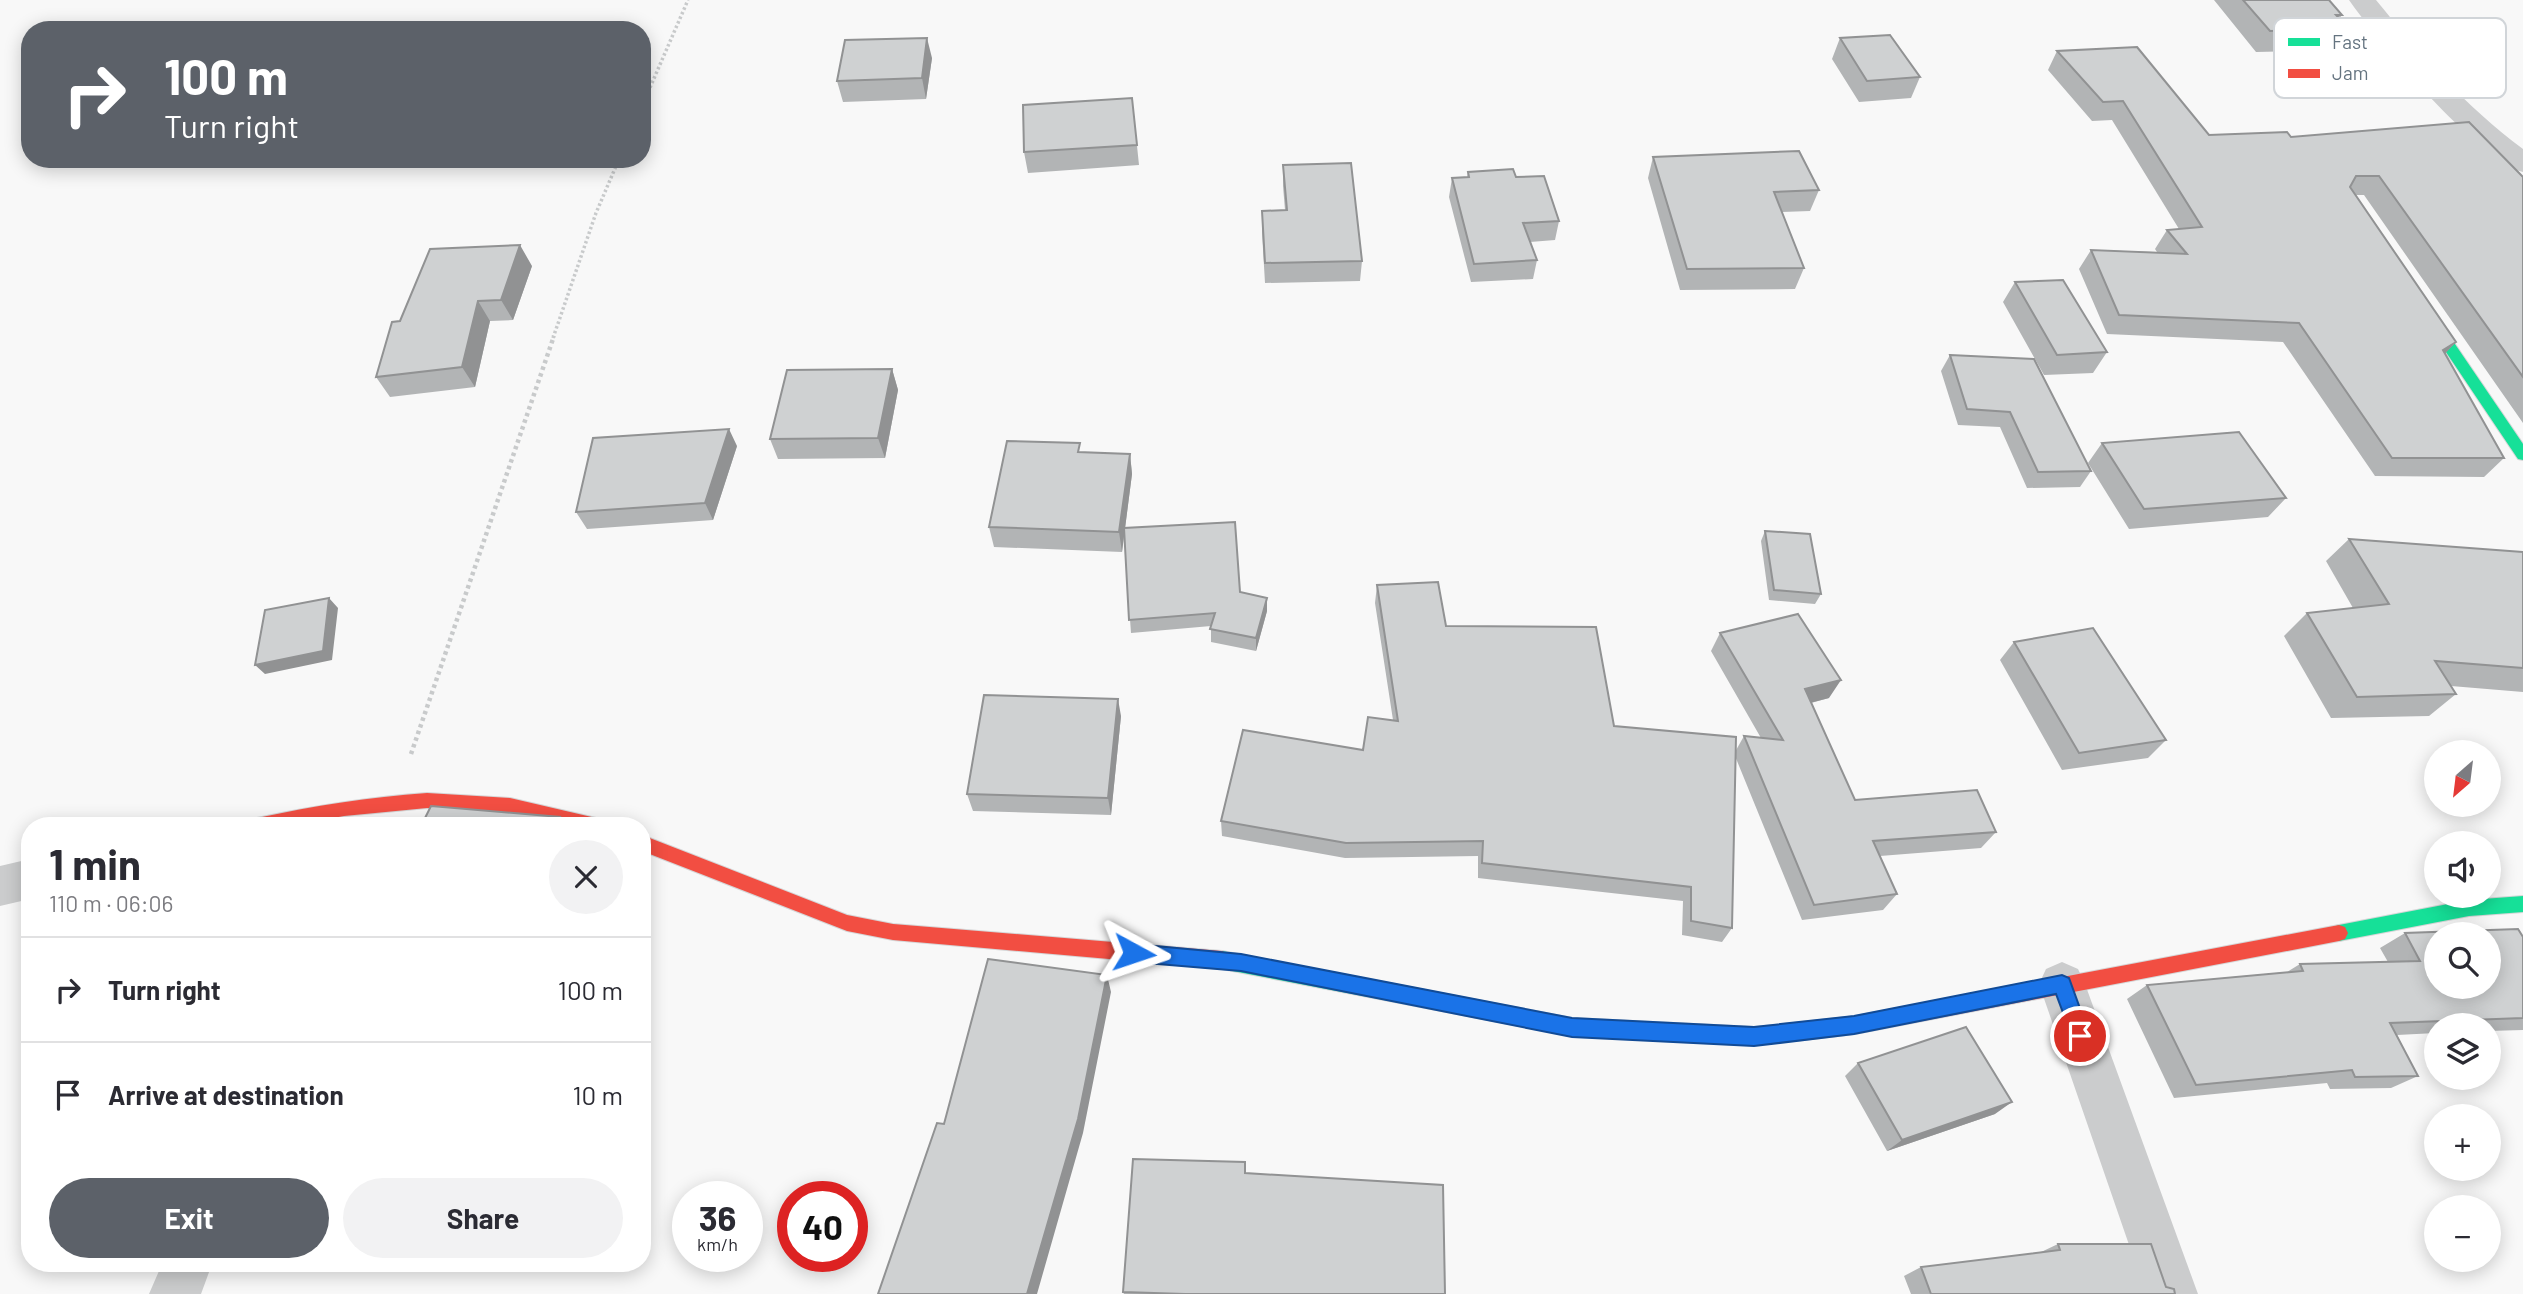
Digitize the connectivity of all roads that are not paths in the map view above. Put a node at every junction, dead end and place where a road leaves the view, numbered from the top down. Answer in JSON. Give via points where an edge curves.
{"nodes":[{"id":1,"x":2362,"y":0,"type":"edge"},
{"id":2,"x":2377,"y":18,"type":"edge"},
{"id":3,"x":2446,"y":98,"type":"edge"},
{"id":4,"x":2523,"y":163,"type":"edge"},
{"id":5,"x":2415,"y":296,"type":"edge"},
{"id":6,"x":2523,"y":455,"type":"edge"},
{"id":7,"x":333,"y":817,"type":"edge"},
{"id":8,"x":563,"y":817,"type":"edge"},
{"id":9,"x":651,"y":847,"type":"edge"},
{"id":10,"x":21,"y":881,"type":"edge"},
{"id":11,"x":0,"y":886,"type":"edge"},
{"id":12,"x":2523,"y":904,"type":"edge"},
{"id":13,"x":2062,"y":984,"type":"junction"},
{"id":14,"x":184,"y":1272,"type":"edge"},
{"id":15,"x":175,"y":1294,"type":"edge"},
{"id":16,"x":2172,"y":1294,"type":"edge"}],
"edges":[{"from":1,"to":2,"type":"street"},
{"from":3,"to":4,"type":"street"},
{"from":5,"to":6,"type":"street"},
{"from":7,"to":8,"type":"street","via":[[395,801],[523,806]]},
{"from":9,"to":13,"type":"street","via":[[847,923],[893,932],[1241,962],[1572,1027],[1754,1036],[1854,1025]]},
{"from":10,"to":11,"type":"street"},
{"from":12,"to":13,"type":"street","via":[[2469,908]]},
{"from":13,"to":16,"type":"street"},
{"from":14,"to":15,"type":"street"}]}
